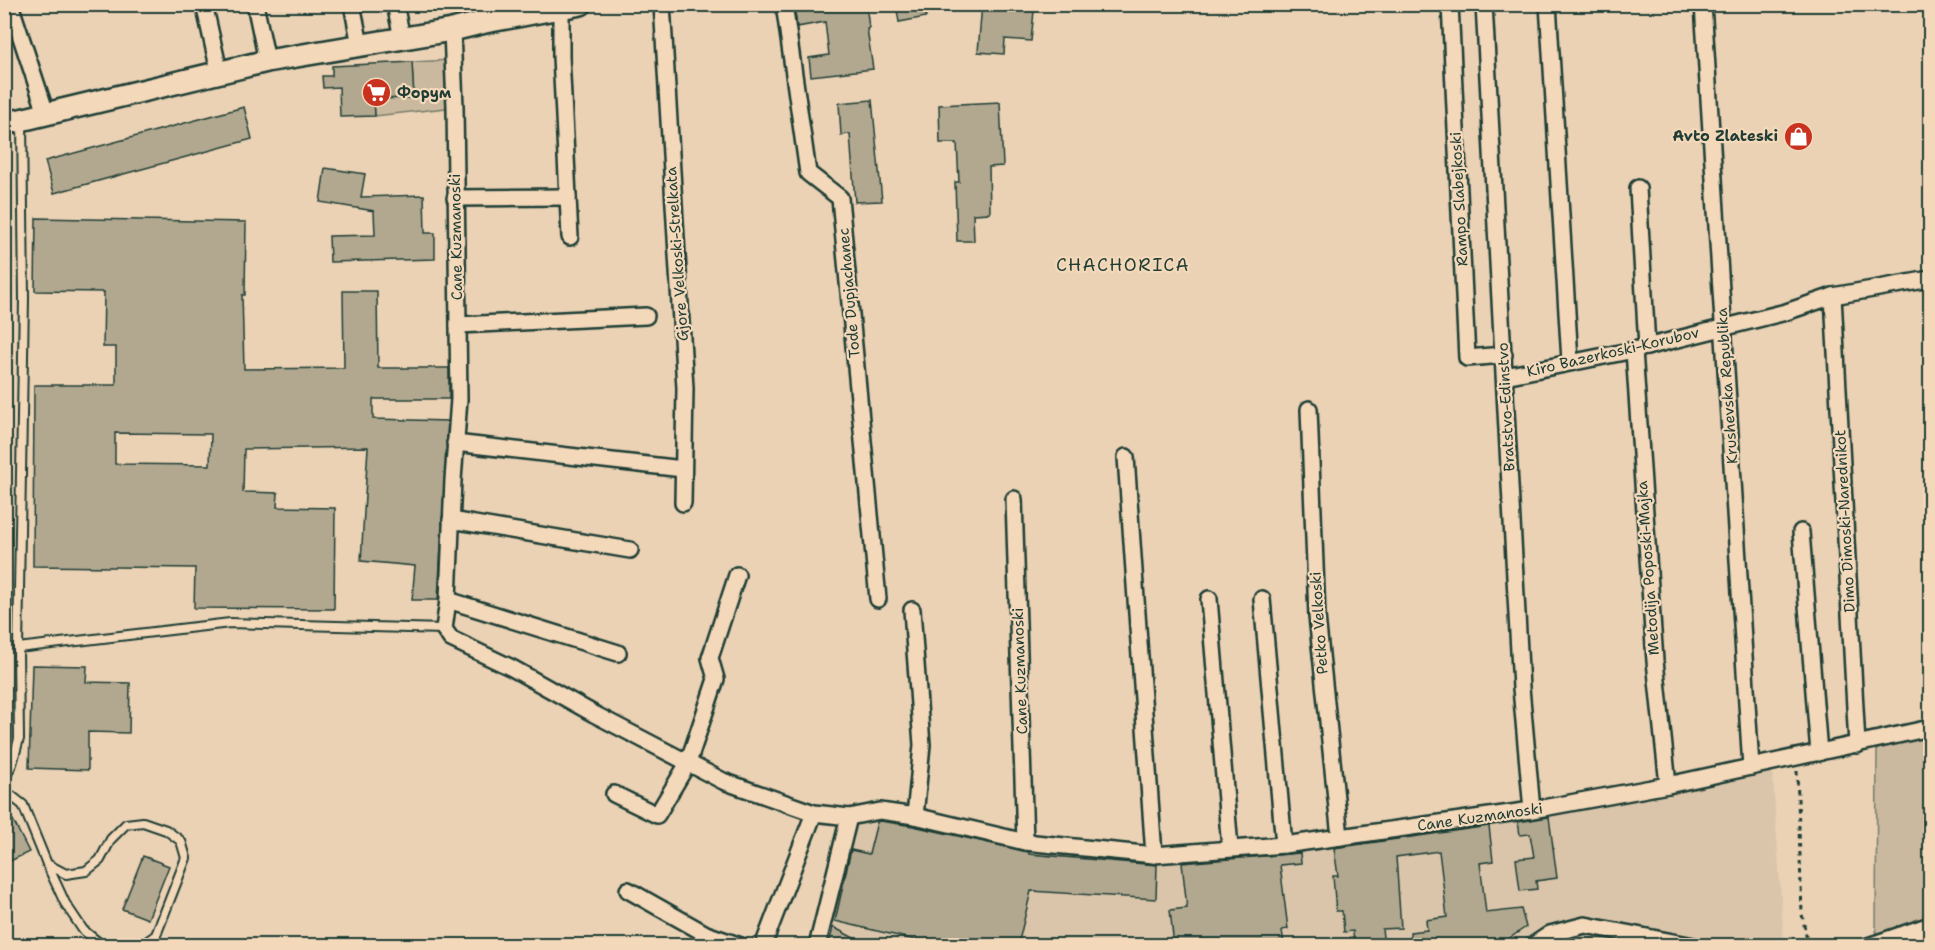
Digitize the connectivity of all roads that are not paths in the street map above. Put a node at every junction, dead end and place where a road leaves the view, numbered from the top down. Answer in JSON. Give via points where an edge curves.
{"nodes":[{"id":1,"x":9,"y":4,"type":"edge"},
{"id":2,"x":204,"y":4,"type":"edge"},
{"id":3,"x":255,"y":4,"type":"edge"},
{"id":4,"x":352,"y":4,"type":"edge"},
{"id":5,"x":395,"y":4,"type":"edge"},
{"id":6,"x":662,"y":4,"type":"edge"},
{"id":7,"x":784,"y":4,"type":"edge"},
{"id":8,"x":1450,"y":4,"type":"edge"},
{"id":9,"x":1484,"y":4,"type":"edge"},
{"id":10,"x":1548,"y":4,"type":"edge"},
{"id":11,"x":1703,"y":4,"type":"edge"},
{"id":12,"x":571,"y":6,"type":"edge"},
{"id":13,"x":532,"y":9,"type":"edge"},
{"id":14,"x":483,"y":13,"type":"edge"},
{"id":15,"x":452,"y":30,"type":"junction"},
{"id":16,"x":402,"y":38,"type":"junction"},
{"id":17,"x":360,"y":45,"type":"junction"},
{"id":18,"x":267,"y":61,"type":"junction"},
{"id":19,"x":219,"y":71,"type":"junction"},
{"id":20,"x":46,"y":113,"type":"junction"},
{"id":21,"x":13,"y":122,"type":"edge"},
{"id":22,"x":1638,"y":188,"type":"dead end"},
{"id":23,"x":568,"y":197,"type":"junction"},
{"id":24,"x":455,"y":198,"type":"junction"},
{"id":25,"x":570,"y":237,"type":"dead end"},
{"id":26,"x":1930,"y":279,"type":"edge"},
{"id":27,"x":1833,"y":296,"type":"junction"},
{"id":28,"x":646,"y":316,"type":"dead end"},
{"id":29,"x":458,"y":325,"type":"junction"},
{"id":30,"x":1724,"y":326,"type":"junction"},
{"id":31,"x":1641,"y":348,"type":"junction"},
{"id":32,"x":1504,"y":355,"type":"junction"},
{"id":33,"x":1570,"y":361,"type":"junction"},
{"id":34,"x":1505,"y":376,"type":"junction"},
{"id":35,"x":1309,"y":409,"type":"dead end"},
{"id":36,"x":455,"y":443,"type":"junction"},
{"id":37,"x":1126,"y":457,"type":"dead end"},
{"id":38,"x":683,"y":469,"type":"junction"},
{"id":39,"x":1014,"y":499,"type":"dead end"},
{"id":40,"x":683,"y":503,"type":"dead end"},
{"id":41,"x":451,"y":520,"type":"junction"},
{"id":42,"x":1801,"y":532,"type":"dead end"},
{"id":43,"x":630,"y":550,"type":"dead end"},
{"id":44,"x":737,"y":575,"type":"dead end"},
{"id":45,"x":1209,"y":598,"type":"dead end"},
{"id":46,"x":878,"y":599,"type":"dead end"},
{"id":47,"x":1262,"y":599,"type":"dead end"},
{"id":48,"x":448,"y":600,"type":"junction"},
{"id":49,"x":912,"y":610,"type":"dead end"},
{"id":50,"x":444,"y":629,"type":"junction"},
{"id":51,"x":18,"y":648,"type":"junction"},
{"id":52,"x":618,"y":653,"type":"dead end"},
{"id":53,"x":1930,"y":728,"type":"edge"},
{"id":54,"x":1857,"y":745,"type":"junction"},
{"id":55,"x":1819,"y":753,"type":"junction"},
{"id":56,"x":688,"y":764,"type":"junction"},
{"id":57,"x":1751,"y":767,"type":"junction"},
{"id":58,"x":4,"y":780,"type":"edge"},
{"id":59,"x":1668,"y":785,"type":"junction"},
{"id":60,"x":4,"y":790,"type":"edge"},
{"id":61,"x":614,"y":794,"type":"dead end"},
{"id":62,"x":1532,"y":810,"type":"junction"},
{"id":63,"x":814,"y":813,"type":"junction"},
{"id":64,"x":915,"y":816,"type":"junction"},
{"id":65,"x":849,"y":818,"type":"junction"},
{"id":66,"x":1340,"y":837,"type":"junction"},
{"id":67,"x":1025,"y":842,"type":"junction"},
{"id":68,"x":1284,"y":845,"type":"junction"},
{"id":69,"x":1230,"y":848,"type":"junction"},
{"id":70,"x":1154,"y":855,"type":"junction"},
{"id":71,"x":47,"y":864,"type":"junction"},
{"id":72,"x":628,"y":890,"type":"dead end"},
{"id":73,"x":1930,"y":925,"type":"edge"},
{"id":74,"x":103,"y":945,"type":"edge"},
{"id":75,"x":141,"y":945,"type":"edge"},
{"id":76,"x":741,"y":945,"type":"edge"},
{"id":77,"x":763,"y":945,"type":"edge"},
{"id":78,"x":817,"y":945,"type":"edge"},
{"id":79,"x":1532,"y":945,"type":"edge"},
{"id":80,"x":1694,"y":945,"type":"edge"},
{"id":81,"x":1868,"y":945,"type":"edge"}],
"edges":[{"from":1,"to":20,"type":"street"},
{"from":2,"to":19,"type":"street"},
{"from":3,"to":18,"type":"street"},
{"from":4,"to":17,"type":"street"},
{"from":5,"to":16,"type":"street"},
{"from":6,"to":38,"type":"street","name":"Gjore Velkoski-Strelkata","via":[[685,388]]},
{"from":7,"to":46,"type":"street","name":"Tode Dupjachanec","via":[[808,173],[840,198]]},
{"from":8,"to":32,"type":"street","name":"Rampo Slabejkoski","via":[[1467,358]]},
{"from":9,"to":32,"type":"street","name":"Bratstvo-Edinstvo"},
{"from":10,"to":33,"type":"street"},
{"from":11,"to":30,"type":"street","name":"Krushevska Republika"},
{"from":12,"to":13,"type":"street"},
{"from":12,"to":23,"type":"street","via":[[561,56]]},
{"from":13,"to":14,"type":"street"},
{"from":14,"to":15,"type":"street"},
{"from":15,"to":16,"type":"street"},
{"from":15,"to":24,"type":"street","name":"Cane Kuzmanoski"},
{"from":16,"to":17,"type":"street"},
{"from":17,"to":18,"type":"street"},
{"from":18,"to":19,"type":"street"},
{"from":19,"to":20,"type":"street"},
{"from":20,"to":21,"type":"street"},
{"from":21,"to":51,"type":"lane","via":[[24,299]]},
{"from":22,"to":31,"type":"street","name":"Metodija Poposki-Majka"},
{"from":23,"to":24,"type":"street"},
{"from":23,"to":25,"type":"street"},
{"from":24,"to":29,"type":"street","name":"Cane Kuzmanoski"},
{"from":26,"to":27,"type":"street","name":"Kiro Bazerkoski-Korubov"},
{"from":27,"to":30,"type":"street","name":"Kiro Bazerkoski-Korubov"},
{"from":27,"to":54,"type":"street","name":"Dimo Dimoski-Narednikot"},
{"from":28,"to":29,"type":"street"},
{"from":29,"to":36,"type":"street","name":"Cane Kuzmanoski"},
{"from":30,"to":31,"type":"street","name":"Kiro Bazerkoski-Korubov"},
{"from":30,"to":57,"type":"street","name":"Krushevska Republika"},
{"from":31,"to":33,"type":"street","name":"Kiro Bazerkoski-Korubov"},
{"from":31,"to":59,"type":"street","name":"Metodija Poposki-Majka","via":[[1655,661]]},
{"from":32,"to":34,"type":"street","name":"Bratstvo-Edinstvo"},
{"from":33,"to":34,"type":"street","name":"Kiro Bazerkoski-Korubov"},
{"from":34,"to":62,"type":"street","name":"Bratstvo-Edinstvo","via":[[1521,688]]},
{"from":35,"to":66,"type":"street","name":"Petko Velkoski","via":[[1317,616]]},
{"from":36,"to":38,"type":"street"},
{"from":36,"to":41,"type":"street","name":"Cane Kuzmanoski"},
{"from":37,"to":70,"type":"street"},
{"from":38,"to":40,"type":"street","name":"Gjore Velkoski-Strelkata"},
{"from":39,"to":67,"type":"street","name":"Cane Kuzmanoski"},
{"from":41,"to":43,"type":"street"},
{"from":41,"to":48,"type":"street","name":"Cane Kuzmanoski"},
{"from":42,"to":55,"type":"street"},
{"from":44,"to":56,"type":"street","via":[[710,658],[716,679]]},
{"from":45,"to":69,"type":"street"},
{"from":47,"to":68,"type":"street"},
{"from":48,"to":50,"type":"street","name":"Cane Kuzmanoski"},
{"from":48,"to":52,"type":"street"},
{"from":49,"to":64,"type":"street","via":[[922,745]]},
{"from":50,"to":51,"type":"lane","via":[[230,623]]},
{"from":50,"to":56,"type":"street","name":"Cane Kuzmanoski","via":[[451,639]]},
{"from":51,"to":58,"type":"lane","via":[[19,739]]},
{"from":53,"to":54,"type":"street","name":"Cane Kuzmanoski"},
{"from":54,"to":55,"type":"street","name":"Cane Kuzmanoski"},
{"from":55,"to":57,"type":"street","name":"Cane Kuzmanoski"},
{"from":56,"to":61,"type":"street","via":[[657,815]]},
{"from":56,"to":63,"type":"street","name":"Cane Kuzmanoski","via":[[723,781]]},
{"from":57,"to":59,"type":"street","name":"Cane Kuzmanoski"},
{"from":59,"to":62,"type":"street","name":"Cane Kuzmanoski"},
{"from":60,"to":71,"type":"lane","via":[[23,805]]},
{"from":62,"to":66,"type":"street","name":"Cane Kuzmanoski"},
{"from":63,"to":65,"type":"street","name":"Cane Kuzmanoski"},
{"from":63,"to":77,"type":"street"},
{"from":64,"to":65,"type":"street","name":"Cane Kuzmanoski","via":[[880,811]]},
{"from":64,"to":67,"type":"street","name":"Cane Kuzmanoski"},
{"from":65,"to":78,"type":"street"},
{"from":66,"to":68,"type":"street","name":"Cane Kuzmanoski"},
{"from":67,"to":70,"type":"street","name":"Cane Kuzmanoski"},
{"from":68,"to":69,"type":"street","name":"Cane Kuzmanoski"},
{"from":69,"to":70,"type":"street","name":"Cane Kuzmanoski"},
{"from":71,"to":74,"type":"lane","via":[[82,930]]},
{"from":71,"to":75,"type":"lane","via":[[66,874],[86,872],[100,860],[111,839],[126,824],[143,822],[166,830],[181,841],[186,858],[156,935]]},
{"from":72,"to":76,"type":"street","via":[[706,934]]},
{"from":73,"to":81,"type":"street"},
{"from":79,"to":80,"type":"street","via":[[1550,934],[1585,925]]}]}
